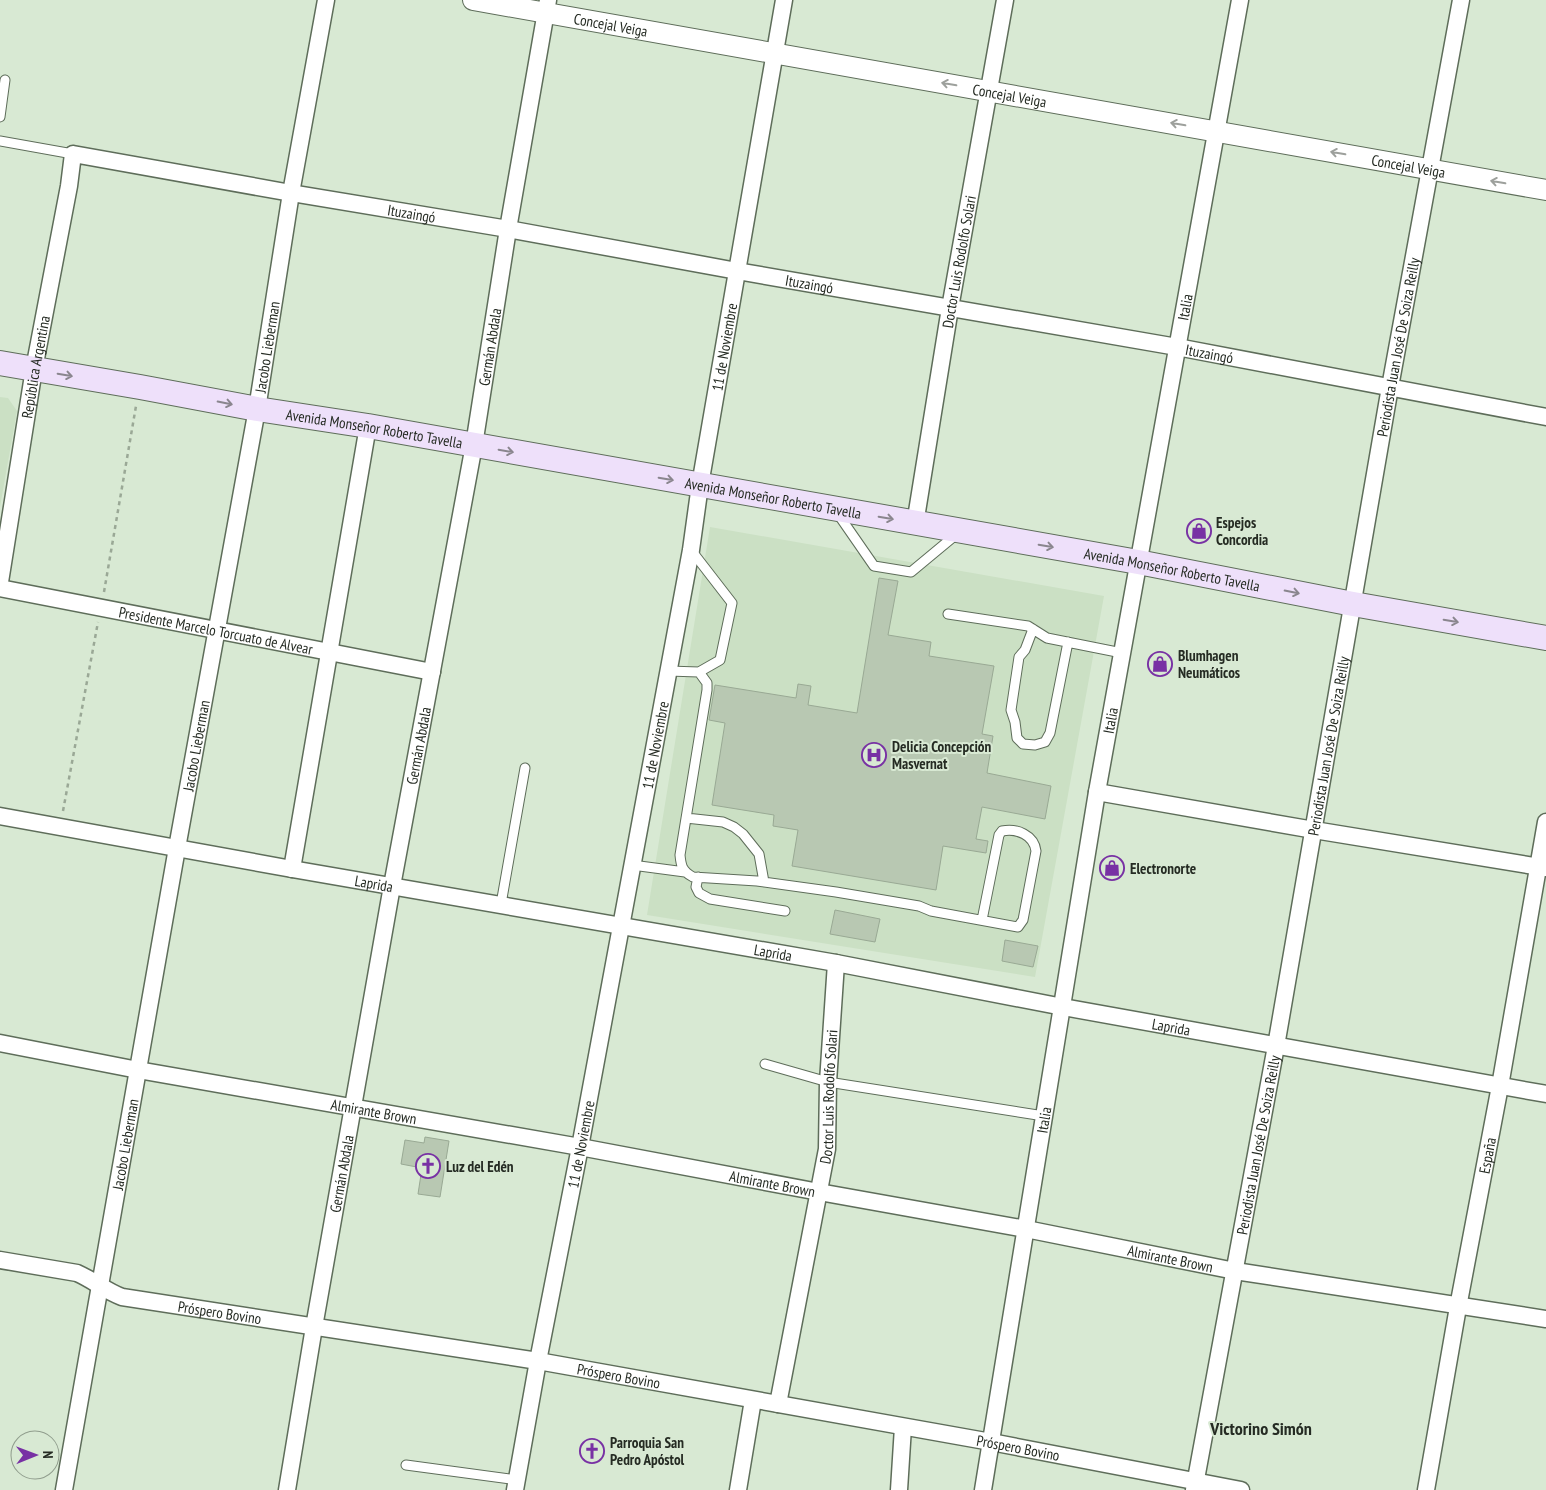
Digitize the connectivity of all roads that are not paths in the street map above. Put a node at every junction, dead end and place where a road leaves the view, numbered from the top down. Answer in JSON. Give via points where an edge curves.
{"nodes":[{"id":1,"x":326,"y":0,"type":"edge"},
{"id":2,"x":473,"y":0,"type":"edge"},
{"id":3,"x":784,"y":0,"type":"edge"},
{"id":4,"x":1005,"y":0,"type":"edge"},
{"id":5,"x":1240,"y":0,"type":"edge"},
{"id":6,"x":1461,"y":0,"type":"edge"},
{"id":7,"x":547,"y":6,"type":"edge"},
{"id":8,"x":774,"y":53,"type":"junction"},
{"id":9,"x":5,"y":80,"type":"dead end"},
{"id":10,"x":989,"y":91,"type":"junction"},
{"id":11,"x":0,"y":117,"type":"edge"},
{"id":12,"x":1216,"y":131,"type":"junction"},
{"id":13,"x":0,"y":141,"type":"edge"},
{"id":14,"x":73,"y":154,"type":"junction"},
{"id":15,"x":1431,"y":170,"type":"junction"},
{"id":16,"x":1546,"y":190,"type":"edge"},
{"id":17,"x":291,"y":194,"type":"junction"},
{"id":18,"x":508,"y":229,"type":"junction"},
{"id":19,"x":737,"y":271,"type":"junction"},
{"id":20,"x":950,"y":308,"type":"junction"},
{"id":21,"x":1177,"y":347,"type":"junction"},
{"id":22,"x":0,"y":363,"type":"edge"},
{"id":23,"x":34,"y":369,"type":"junction"},
{"id":24,"x":1390,"y":387,"type":"junction"},
{"id":25,"x":257,"y":409,"type":"junction"},
{"id":26,"x":1546,"y":417,"type":"edge"},
{"id":27,"x":368,"y":426,"type":"junction"},
{"id":28,"x":474,"y":445,"type":"junction"},
{"id":29,"x":700,"y":485,"type":"junction"},
{"id":30,"x":835,"y":509,"type":"junction"},
{"id":31,"x":915,"y":524,"type":"junction"},
{"id":32,"x":960,"y":532,"type":"junction"},
{"id":33,"x":691,"y":550,"type":"junction"},
{"id":34,"x":1138,"y":562,"type":"junction"},
{"id":35,"x":0,"y":582,"type":"edge"},
{"id":36,"x":0,"y":588,"type":"edge"},
{"id":37,"x":1353,"y":604,"type":"junction"},
{"id":38,"x":948,"y":614,"type":"dead end"},
{"id":39,"x":1033,"y":629,"type":"junction"},
{"id":40,"x":217,"y":630,"type":"junction"},
{"id":41,"x":1546,"y":638,"type":"edge"},
{"id":42,"x":1068,"y":642,"type":"junction"},
{"id":43,"x":328,"y":652,"type":"junction"},
{"id":44,"x":1122,"y":653,"type":"junction"},
{"id":45,"x":668,"y":671,"type":"junction"},
{"id":46,"x":432,"y":672,"type":"junction"},
{"id":47,"x":699,"y":672,"type":"junction"},
{"id":48,"x":525,"y":768,"type":"dead end"},
{"id":49,"x":1097,"y":792,"type":"junction"},
{"id":50,"x":0,"y":816,"type":"edge"},
{"id":51,"x":686,"y":818,"type":"junction"},
{"id":52,"x":1546,"y":822,"type":"edge"},
{"id":53,"x":1314,"y":830,"type":"junction"},
{"id":54,"x":177,"y":848,"type":"junction"},
{"id":55,"x":632,"y":865,"type":"junction"},
{"id":56,"x":1542,"y":867,"type":"edge"},
{"id":57,"x":292,"y":869,"type":"junction"},
{"id":58,"x":685,"y":872,"type":"junction"},
{"id":59,"x":698,"y":877,"type":"junction"},
{"id":60,"x":764,"y":882,"type":"junction"},
{"id":61,"x":392,"y":886,"type":"junction"},
{"id":62,"x":501,"y":904,"type":"junction"},
{"id":63,"x":785,"y":911,"type":"dead end"},
{"id":64,"x":982,"y":920,"type":"junction"},
{"id":65,"x":621,"y":926,"type":"junction"},
{"id":66,"x":836,"y":963,"type":"junction"},
{"id":67,"x":1063,"y":1007,"type":"junction"},
{"id":68,"x":0,"y":1043,"type":"edge"},
{"id":69,"x":1276,"y":1046,"type":"junction"},
{"id":70,"x":765,"y":1064,"type":"dead end"},
{"id":71,"x":138,"y":1070,"type":"junction"},
{"id":72,"x":828,"y":1082,"type":"junction"},
{"id":73,"x":1500,"y":1086,"type":"junction"},
{"id":74,"x":1546,"y":1094,"type":"edge"},
{"id":75,"x":353,"y":1108,"type":"junction"},
{"id":76,"x":1044,"y":1116,"type":"junction"},
{"id":77,"x":580,"y":1147,"type":"junction"},
{"id":78,"x":819,"y":1192,"type":"junction"},
{"id":79,"x":1026,"y":1229,"type":"junction"},
{"id":80,"x":0,"y":1260,"type":"edge"},
{"id":81,"x":1235,"y":1271,"type":"junction"},
{"id":82,"x":100,"y":1286,"type":"junction"},
{"id":83,"x":1458,"y":1306,"type":"junction"},
{"id":84,"x":1546,"y":1319,"type":"edge"},
{"id":85,"x":314,"y":1327,"type":"junction"},
{"id":86,"x":538,"y":1361,"type":"junction"},
{"id":87,"x":754,"y":1400,"type":"junction"},
{"id":88,"x":778,"y":1404,"type":"junction"},
{"id":89,"x":903,"y":1427,"type":"junction"},
{"id":90,"x":991,"y":1442,"type":"junction"},
{"id":91,"x":406,"y":1465,"type":"dead end"},
{"id":92,"x":516,"y":1485,"type":"edge"},
{"id":93,"x":1195,"y":1486,"type":"edge"},
{"id":94,"x":64,"y":1490,"type":"edge"},
{"id":95,"x":287,"y":1490,"type":"edge"},
{"id":96,"x":738,"y":1490,"type":"edge"},
{"id":97,"x":899,"y":1490,"type":"edge"},
{"id":98,"x":983,"y":1490,"type":"edge"},
{"id":99,"x":1241,"y":1490,"type":"edge"},
{"id":100,"x":1426,"y":1490,"type":"edge"}],
"edges":[{"from":1,"to":17,"type":"street","name":"Jacobo Lieberman"},
{"from":2,"to":7,"type":"street","name":"Concejal Veiga"},
{"from":3,"to":8,"type":"street","name":"11 de Noviembre"},
{"from":4,"to":10,"type":"street","name":"Doctor Luis Rodolfo Solari"},
{"from":5,"to":12,"type":"street","name":"Italia"},
{"from":6,"to":15,"type":"street","name":"Periodista Juan José De Soiza Reilly"},
{"from":7,"to":8,"type":"street","name":"Concejal Veiga"},
{"from":7,"to":18,"type":"street","name":"Germán Abdala"},
{"from":10,"to":8,"type":"street","name":"Concejal Veiga","one_way":true},
{"from":8,"to":19,"type":"street","name":"11 de Noviembre"},
{"from":9,"to":11,"type":"lane"},
{"from":12,"to":10,"type":"street","name":"Concejal Veiga","one_way":true},
{"from":10,"to":20,"type":"street","name":"Doctor Luis Rodolfo Solari"},
{"from":15,"to":12,"type":"street","name":"Concejal Veiga","one_way":true},
{"from":12,"to":21,"type":"street","name":"Italia"},
{"from":13,"to":14,"type":"lane"},
{"from":14,"to":17,"type":"street","name":"Ituzaingó"},
{"from":14,"to":23,"type":"street","name":"República Argentina"},
{"from":16,"to":15,"type":"street","name":"Concejal Veiga","one_way":true},
{"from":15,"to":24,"type":"street","name":"Periodista Juan José De Soiza Reilly"},
{"from":17,"to":18,"type":"street","name":"Ituzaingó"},
{"from":17,"to":25,"type":"street","name":"Jacobo Lieberman"},
{"from":18,"to":19,"type":"street","name":"Ituzaingó"},
{"from":18,"to":28,"type":"street","name":"Germán Abdala"},
{"from":19,"to":20,"type":"street","name":"Ituzaingó"},
{"from":19,"to":29,"type":"street","name":"11 de Noviembre"},
{"from":20,"to":21,"type":"street","name":"Ituzaingó"},
{"from":20,"to":31,"type":"street","name":"Doctor Luis Rodolfo Solari"},
{"from":21,"to":24,"type":"street","name":"Ituzaingó"},
{"from":21,"to":34,"type":"street","name":"Italia"},
{"from":22,"to":23,"type":"main road","name":"Avenida Monseñor Roberto Tavella"},
{"from":23,"to":25,"type":"main road","name":"Avenida Monseñor Roberto Tavella","one_way":true},
{"from":23,"to":35,"type":"street","name":"República Argentina"},
{"from":24,"to":26,"type":"street","name":"Ituzaingó"},
{"from":24,"to":37,"type":"street","name":"Periodista Juan José De Soiza Reilly"},
{"from":25,"to":27,"type":"main road","name":"Avenida Monseñor Roberto Tavella"},
{"from":25,"to":40,"type":"street","name":"Jacobo Lieberman"},
{"from":27,"to":28,"type":"main road","name":"Avenida Monseñor Roberto Tavella"},
{"from":27,"to":43,"type":"street"},
{"from":28,"to":29,"type":"main road","name":"Avenida Monseñor Roberto Tavella","one_way":true},
{"from":28,"to":46,"type":"street","name":"Germán Abdala"},
{"from":29,"to":30,"type":"main road","name":"Avenida Monseñor Roberto Tavella"},
{"from":29,"to":33,"type":"street","name":"11 de Noviembre"},
{"from":30,"to":31,"type":"main road","name":"Avenida Monseñor Roberto Tavella","one_way":true},
{"from":30,"to":32,"type":"lane","via":[[874,566],[911,572]]},
{"from":31,"to":32,"type":"main road","name":"Avenida Monseñor Roberto Tavella"},
{"from":32,"to":34,"type":"main road","name":"Avenida Monseñor Roberto Tavella","one_way":true},
{"from":33,"to":45,"type":"street","name":"11 de Noviembre"},
{"from":33,"to":47,"type":"lane","via":[[732,603],[720,660]]},
{"from":34,"to":37,"type":"main road","name":"Avenida Monseñor Roberto Tavella","one_way":true},
{"from":34,"to":44,"type":"street","name":"Italia"},
{"from":36,"to":40,"type":"street","name":"Presidente Marcelo Torcuato de Alvear"},
{"from":37,"to":41,"type":"main road","name":"Avenida Monseñor Roberto Tavella","one_way":true},
{"from":37,"to":53,"type":"street","name":"Periodista Juan José De Soiza Reilly"},
{"from":38,"to":39,"type":"lane"},
{"from":39,"to":42,"type":"lane","via":[[1047,638]]},
{"from":39,"to":42,"type":"lane","via":[[1020,657],[1011,710],[1017,738],[1023,744],[1046,742],[1050,733]]},
{"from":40,"to":43,"type":"street","name":"Presidente Marcelo Torcuato de Alvear"},
{"from":40,"to":54,"type":"street","name":"Jacobo Lieberman"},
{"from":42,"to":44,"type":"lane"},
{"from":43,"to":46,"type":"street","name":"Presidente Marcelo Torcuato de Alvear"},
{"from":43,"to":57,"type":"street"},
{"from":44,"to":49,"type":"street","name":"Italia"},
{"from":45,"to":47,"type":"lane"},
{"from":45,"to":55,"type":"street","name":"11 de Noviembre"},
{"from":46,"to":61,"type":"street","name":"Germán Abdala"},
{"from":47,"to":51,"type":"lane","via":[[707,690]]},
{"from":48,"to":62,"type":"lane"},
{"from":49,"to":53,"type":"street"},
{"from":49,"to":67,"type":"street","name":"Italia"},
{"from":50,"to":54,"type":"street","name":"Laprida"},
{"from":51,"to":58,"type":"lane","via":[[680,855]]},
{"from":51,"to":60,"type":"lane","via":[[723,822],[734,827],[759,854]]},
{"from":52,"to":56,"type":"street","name":"España"},
{"from":53,"to":56,"type":"street"},
{"from":53,"to":69,"type":"street","name":"Periodista Juan José De Soiza Reilly"},
{"from":54,"to":57,"type":"street","name":"Laprida"},
{"from":54,"to":71,"type":"street","name":"Jacobo Lieberman"},
{"from":55,"to":58,"type":"lane"},
{"from":55,"to":65,"type":"street","name":"11 de Noviembre"},
{"from":56,"to":73,"type":"street","name":"España"},
{"from":57,"to":61,"type":"street","name":"Laprida"},
{"from":58,"to":59,"type":"lane"},
{"from":59,"to":60,"type":"lane"},
{"from":59,"to":63,"type":"lane","via":[[696,887],[699,893],[710,899]]},
{"from":60,"to":64,"type":"lane","via":[[919,906]]},
{"from":61,"to":62,"type":"street","name":"Laprida"},
{"from":61,"to":75,"type":"street","name":"Germán Abdala"},
{"from":62,"to":65,"type":"street","name":"Laprida"},
{"from":64,"to":64,"type":"lane","via":[[1018,926],[1023,920],[1036,851],[1031,838],[1025,834],[1006,830],[999,834]]},
{"from":65,"to":66,"type":"street","name":"Laprida"},
{"from":65,"to":77,"type":"street","name":"11 de Noviembre"},
{"from":66,"to":67,"type":"street","name":"Laprida"},
{"from":66,"to":72,"type":"street","name":"Doctor Luis Rodolfo Solari"},
{"from":67,"to":69,"type":"street","name":"Laprida"},
{"from":67,"to":76,"type":"street","name":"Italia"},
{"from":68,"to":71,"type":"street","name":"Almirante Brown"},
{"from":69,"to":73,"type":"street","name":"Laprida"},
{"from":69,"to":81,"type":"street","name":"Periodista Juan José De Soiza Reilly"},
{"from":70,"to":72,"type":"lane"},
{"from":71,"to":75,"type":"street","name":"Almirante Brown"},
{"from":71,"to":82,"type":"street","name":"Jacobo Lieberman"},
{"from":72,"to":76,"type":"lane"},
{"from":72,"to":78,"type":"street","name":"Doctor Luis Rodolfo Solari","via":[[827,1149]]},
{"from":73,"to":74,"type":"street","name":"Laprida"},
{"from":73,"to":83,"type":"street","name":"España"},
{"from":75,"to":77,"type":"street","name":"Almirante Brown"},
{"from":75,"to":85,"type":"street","name":"Germán Abdala"},
{"from":76,"to":79,"type":"street","name":"Italia"},
{"from":77,"to":78,"type":"street","name":"Almirante Brown"},
{"from":77,"to":86,"type":"street","name":"11 de Noviembre"},
{"from":78,"to":79,"type":"street","name":"Almirante Brown"},
{"from":78,"to":88,"type":"street","name":"Doctor Luis Rodolfo Solari"},
{"from":79,"to":81,"type":"street","name":"Almirante Brown"},
{"from":79,"to":90,"type":"street","name":"Italia"},
{"from":80,"to":82,"type":"street","name":"Próspero Bovino","via":[[77,1273]]},
{"from":81,"to":83,"type":"street","name":"Almirante Brown"},
{"from":81,"to":93,"type":"street","name":"Periodista Juan José De Soiza Reilly"},
{"from":82,"to":85,"type":"street","name":"Próspero Bovino","via":[[122,1297]]},
{"from":82,"to":94,"type":"street","name":"Jacobo Lieberman"},
{"from":83,"to":84,"type":"street","name":"Almirante Brown"},
{"from":83,"to":100,"type":"street","name":"España"},
{"from":85,"to":86,"type":"street","name":"Próspero Bovino"},
{"from":85,"to":95,"type":"street","name":"Germán Abdala"},
{"from":86,"to":87,"type":"street","name":"Próspero Bovino"},
{"from":86,"to":92,"type":"street","name":"11 de Noviembre"},
{"from":87,"to":88,"type":"street","name":"Próspero Bovino"},
{"from":87,"to":96,"type":"street"},
{"from":88,"to":89,"type":"street","name":"Próspero Bovino"},
{"from":89,"to":90,"type":"street","name":"Próspero Bovino"},
{"from":89,"to":97,"type":"street"},
{"from":90,"to":93,"type":"street","name":"Próspero Bovino"},
{"from":90,"to":98,"type":"street","name":"Italia"},
{"from":91,"to":92,"type":"lane"},
{"from":93,"to":99,"type":"street","name":"Próspero Bovino"}]}
